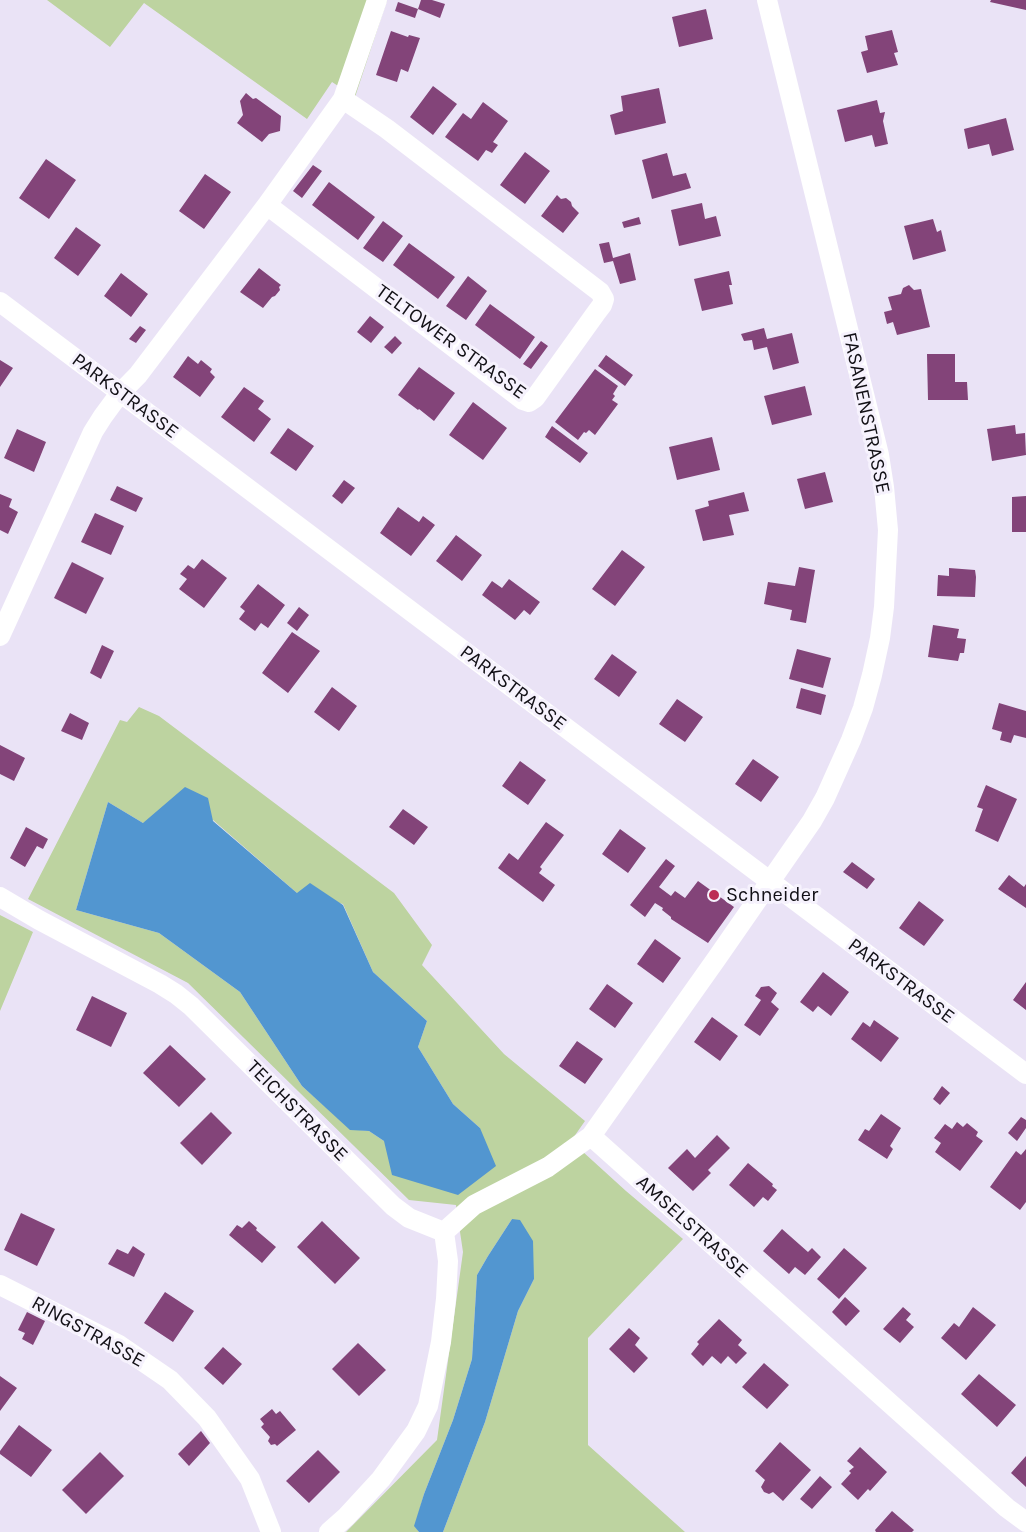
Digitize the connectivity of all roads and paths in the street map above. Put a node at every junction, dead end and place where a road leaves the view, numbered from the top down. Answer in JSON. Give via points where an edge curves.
{"nodes":[{"id":1,"x":378,"y":0,"type":"edge"},
{"id":2,"x":766,"y":0,"type":"edge"},
{"id":3,"x":343,"y":99,"type":"junction"},
{"id":4,"x":267,"y":205,"type":"junction"},
{"id":5,"x":0,"y":302,"type":"edge"},
{"id":6,"x":120,"y":392,"type":"junction"},
{"id":7,"x":0,"y":636,"type":"edge"},
{"id":8,"x":770,"y":882,"type":"junction"},
{"id":9,"x":0,"y":897,"type":"edge"},
{"id":10,"x":1026,"y":1074,"type":"edge"},
{"id":11,"x":591,"y":1136,"type":"junction"},
{"id":12,"x":444,"y":1232,"type":"junction"},
{"id":13,"x":0,"y":1285,"type":"edge"},
{"id":14,"x":1026,"y":1522,"type":"edge"},
{"id":15,"x":271,"y":1532,"type":"edge"},
{"id":16,"x":329,"y":1532,"type":"edge"}],
"edges":[{"from":1,"to":3,"type":"street"},
{"from":2,"to":8,"type":"street","name":"FASANENSTRASSE","via":[[879,455],[888,530],[884,607],[863,708],[825,798]]},
{"from":3,"to":4,"type":"street"},
{"from":3,"to":4,"type":"street","name":"TELTOWER STRASSE","via":[[600,292],[604,298],[602,306],[529,402]]},
{"from":4,"to":6,"type":"street","via":[[138,375]]},
{"from":5,"to":6,"type":"street","name":"PARKSTRASSE"},
{"from":6,"to":7,"type":"street","via":[[93,432]]},
{"from":6,"to":8,"type":"street","name":"PARKSTRASSE"},
{"from":8,"to":10,"type":"street","name":"PARKSTRASSE"},
{"from":8,"to":11,"type":"street"},
{"from":9,"to":12,"type":"street","name":"TEICHSTRASSE","via":[[176,994],[393,1206],[409,1218]]},
{"from":11,"to":12,"type":"street","via":[[548,1167],[474,1205]]},
{"from":11,"to":14,"type":"street","name":"AMSELSTRASSE"},
{"from":12,"to":16,"type":"street","via":[[448,1261],[446,1299],[428,1406],[416,1431],[381,1479]]},
{"from":13,"to":15,"type":"street","name":"RINGSTRASSE","via":[[119,1345],[170,1380],[207,1418],[245,1472]]}]}
